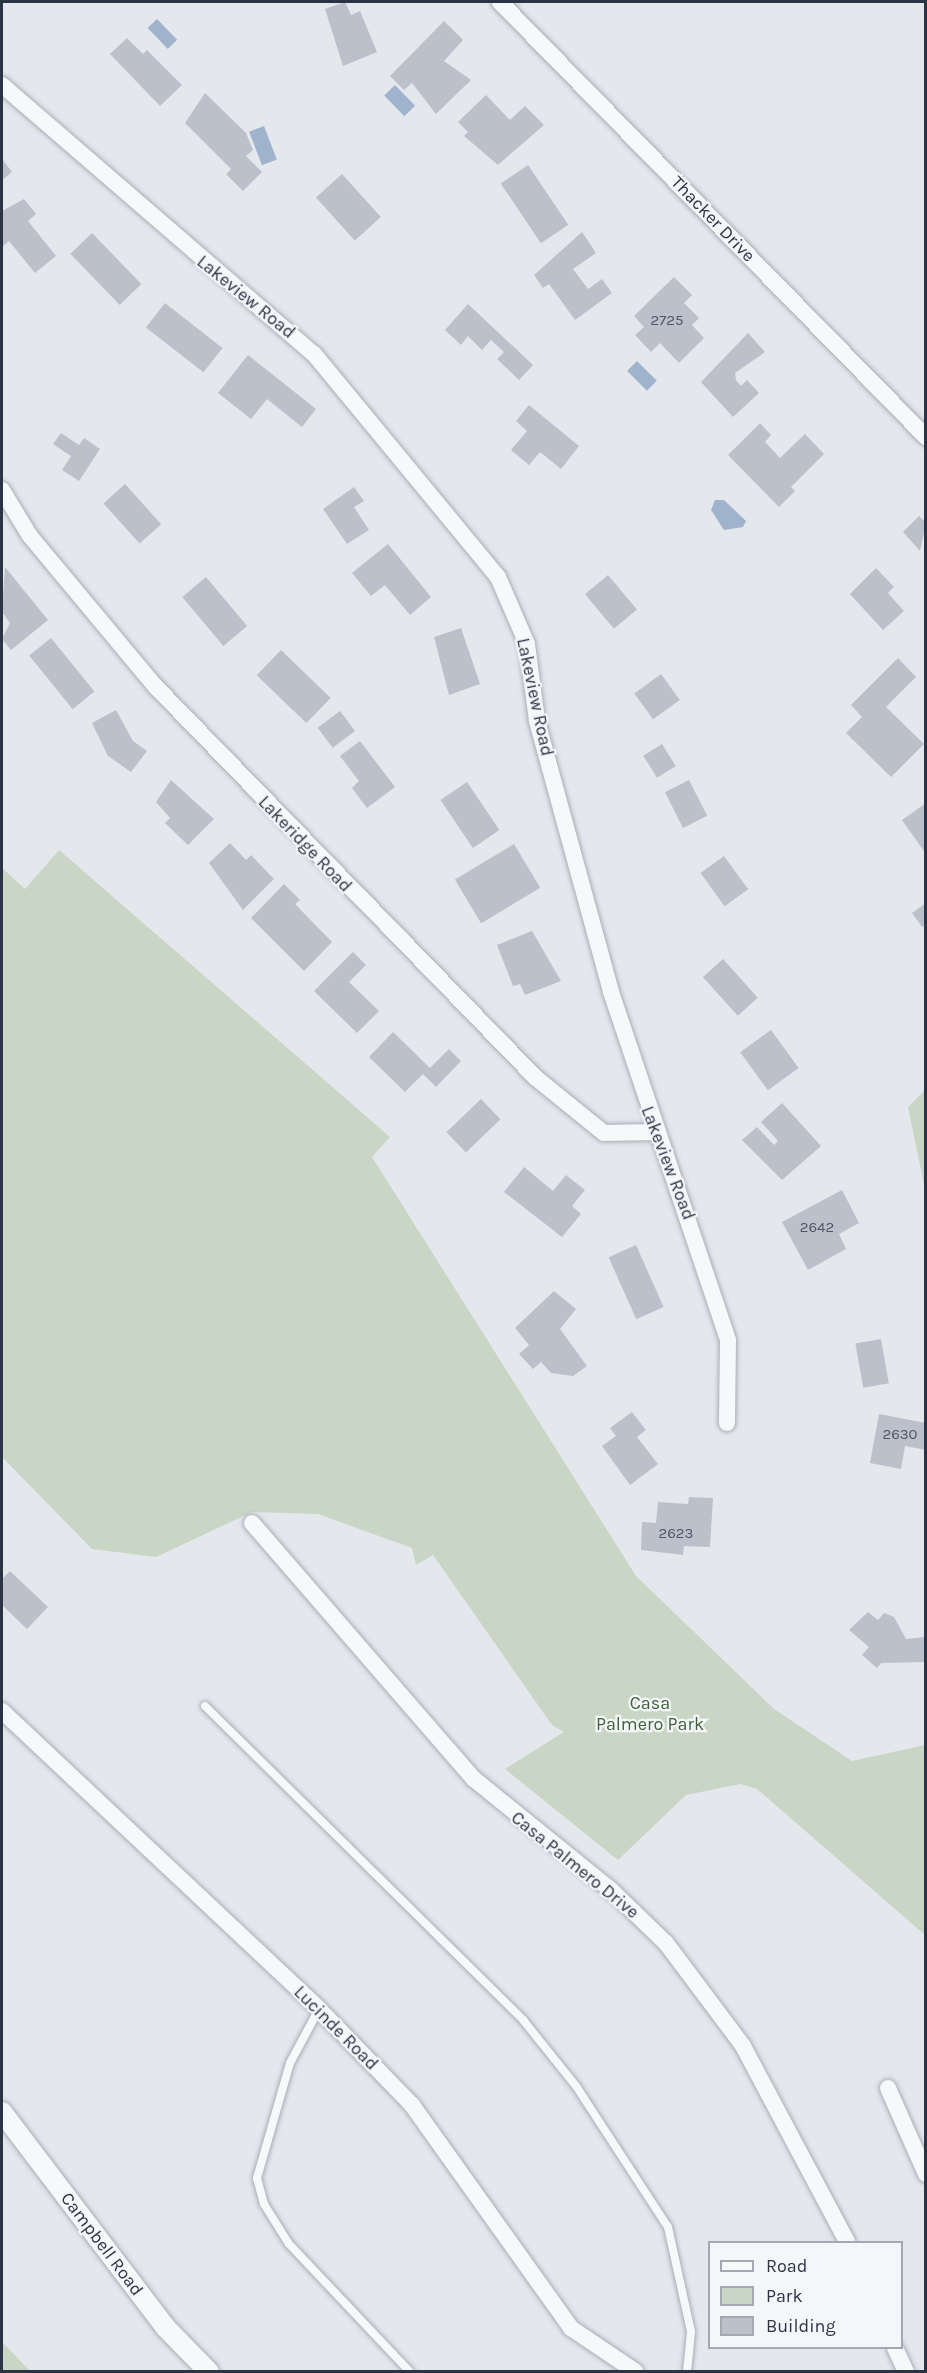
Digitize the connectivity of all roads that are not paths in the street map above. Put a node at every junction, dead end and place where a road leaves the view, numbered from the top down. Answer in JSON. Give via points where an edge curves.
{"nodes":[{"id":1,"x":500,"y":2,"type":"edge"},
{"id":2,"x":2,"y":85,"type":"edge"},
{"id":3,"x":926,"y":437,"type":"edge"},
{"id":4,"x":2,"y":490,"type":"edge"},
{"id":5,"x":654,"y":1132,"type":"junction"},
{"id":6,"x":727,"y":1423,"type":"dead end"},
{"id":7,"x":252,"y":1523,"type":"dead end"},
{"id":8,"x":205,"y":1706,"type":"dead end"},
{"id":9,"x":2,"y":1711,"type":"edge"},
{"id":10,"x":319,"y":2009,"type":"junction"},
{"id":11,"x":888,"y":2088,"type":"dead end"},
{"id":12,"x":2,"y":2112,"type":"edge"},
{"id":13,"x":926,"y":2174,"type":"edge"},
{"id":14,"x":847,"y":2241,"type":"edge"},
{"id":15,"x":895,"y":2349,"type":"edge"},
{"id":16,"x":209,"y":2372,"type":"edge"},
{"id":17,"x":410,"y":2372,"type":"edge"},
{"id":18,"x":636,"y":2372,"type":"edge"},
{"id":19,"x":687,"y":2372,"type":"edge"},
{"id":20,"x":906,"y":2372,"type":"edge"}],
"edges":[{"from":1,"to":3,"type":"street","name":"Thacker Drive"},
{"from":2,"to":5,"type":"street","name":"Lakeview Road","via":[[314,354],[498,578],[527,644],[537,721]]},
{"from":4,"to":5,"type":"street","name":"Lakeridge Road","via":[[30,536],[156,687],[530,1072],[604,1133]]},
{"from":5,"to":6,"type":"street","name":"Lakeview Road","via":[[683,1198],[728,1340]]},
{"from":7,"to":14,"type":"street","name":"Casa Palmero Drive","via":[[474,1779],[610,1889],[666,1943],[743,2046]]},
{"from":8,"to":19,"type":"lane","via":[[524,2021],[576,2086],[668,2228],[691,2332]]},
{"from":9,"to":10,"type":"street","name":"Lucinde Road"},
{"from":10,"to":17,"type":"lane","via":[[290,2063],[256,2178],[264,2204],[289,2244]]},
{"from":10,"to":18,"type":"street","name":"Lucinde Road","via":[[412,2105],[571,2328]]},
{"from":11,"to":13,"type":"street"},
{"from":12,"to":16,"type":"street","name":"Campbell Road","via":[[165,2327]]},
{"from":15,"to":20,"type":"street"}]}
